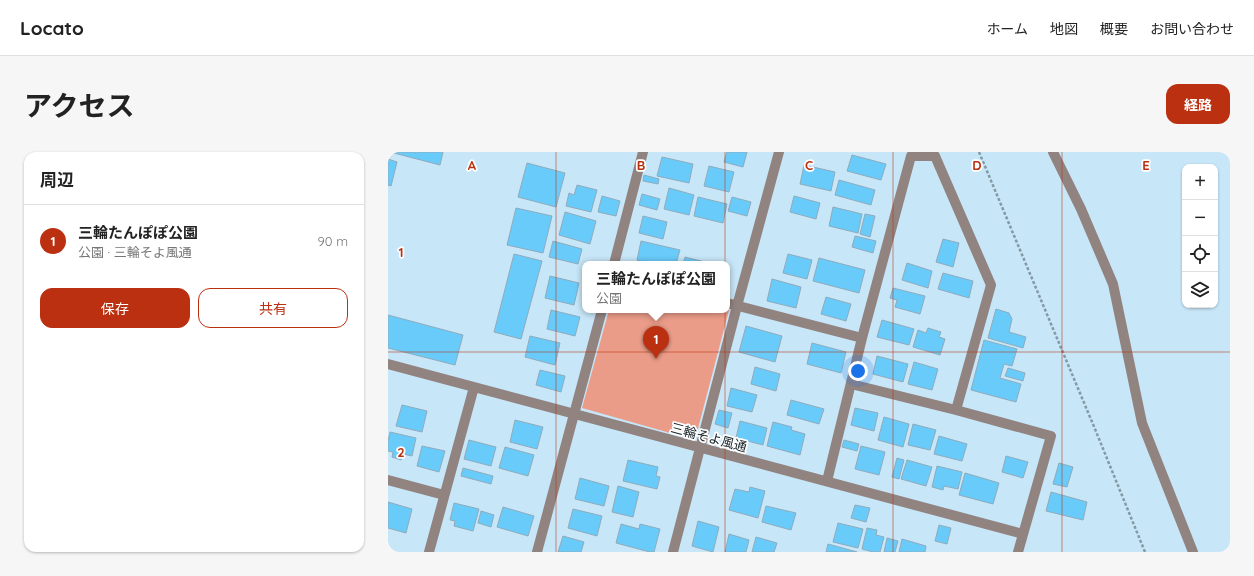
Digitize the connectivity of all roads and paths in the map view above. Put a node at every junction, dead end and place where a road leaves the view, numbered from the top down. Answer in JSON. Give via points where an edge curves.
{"nodes":[{"id":1,"x":643,"y":152,"type":"edge"},
{"id":2,"x":779,"y":152,"type":"edge"},
{"id":3,"x":979,"y":152,"type":"edge"},
{"id":4,"x":1053,"y":152,"type":"edge"},
{"id":5,"x":615,"y":261,"type":"edge"},
{"id":6,"x":732,"y":305,"type":"edge"},
{"id":7,"x":601,"y":313,"type":"edge"},
{"id":8,"x":862,"y":338,"type":"junction"},
{"id":9,"x":388,"y":364,"type":"edge"},
{"id":10,"x":851,"y":384,"type":"junction"},
{"id":11,"x":474,"y":387,"type":"junction"},
{"id":12,"x":956,"y":410,"type":"junction"},
{"id":13,"x":574,"y":414,"type":"junction"},
{"id":14,"x":700,"y":448,"type":"junction"},
{"id":15,"x":388,"y":480,"type":"edge"},
{"id":16,"x":827,"y":481,"type":"junction"},
{"id":17,"x":444,"y":495,"type":"junction"},
{"id":18,"x":1023,"y":534,"type":"junction"},
{"id":19,"x":429,"y":552,"type":"edge"},
{"id":20,"x":536,"y":552,"type":"edge"},
{"id":21,"x":673,"y":552,"type":"edge"},
{"id":22,"x":1018,"y":552,"type":"edge"},
{"id":23,"x":1145,"y":552,"type":"edge"},
{"id":24,"x":1193,"y":552,"type":"edge"}],
"edges":[{"from":1,"to":5,"type":"street"},
{"from":2,"to":6,"type":"street"},
{"from":3,"to":23,"type":"path"},
{"from":4,"to":24,"type":"street","via":[[1113,284],[1142,423]]},
{"from":6,"to":8,"type":"street"},
{"from":6,"to":14,"type":"street"},
{"from":7,"to":13,"type":"street"},
{"from":8,"to":10,"type":"street"},
{"from":8,"to":12,"type":"street","via":[[911,156],[935,156],[991,285]]},
{"from":9,"to":11,"type":"street","name":"三輪そよ風通"},
{"from":10,"to":12,"type":"street"},
{"from":10,"to":16,"type":"street"},
{"from":11,"to":13,"type":"street","name":"三輪そよ風通"},
{"from":11,"to":17,"type":"street"},
{"from":12,"to":18,"type":"street","via":[[1050,436]]},
{"from":13,"to":14,"type":"street","name":"三輪そよ風通"},
{"from":13,"to":20,"type":"street"},
{"from":14,"to":16,"type":"street","name":"三輪そよ風通"},
{"from":14,"to":21,"type":"street"},
{"from":15,"to":17,"type":"street"},
{"from":16,"to":18,"type":"street","name":"三輪そよ風通"},
{"from":17,"to":19,"type":"street"},
{"from":18,"to":22,"type":"street"}]}
